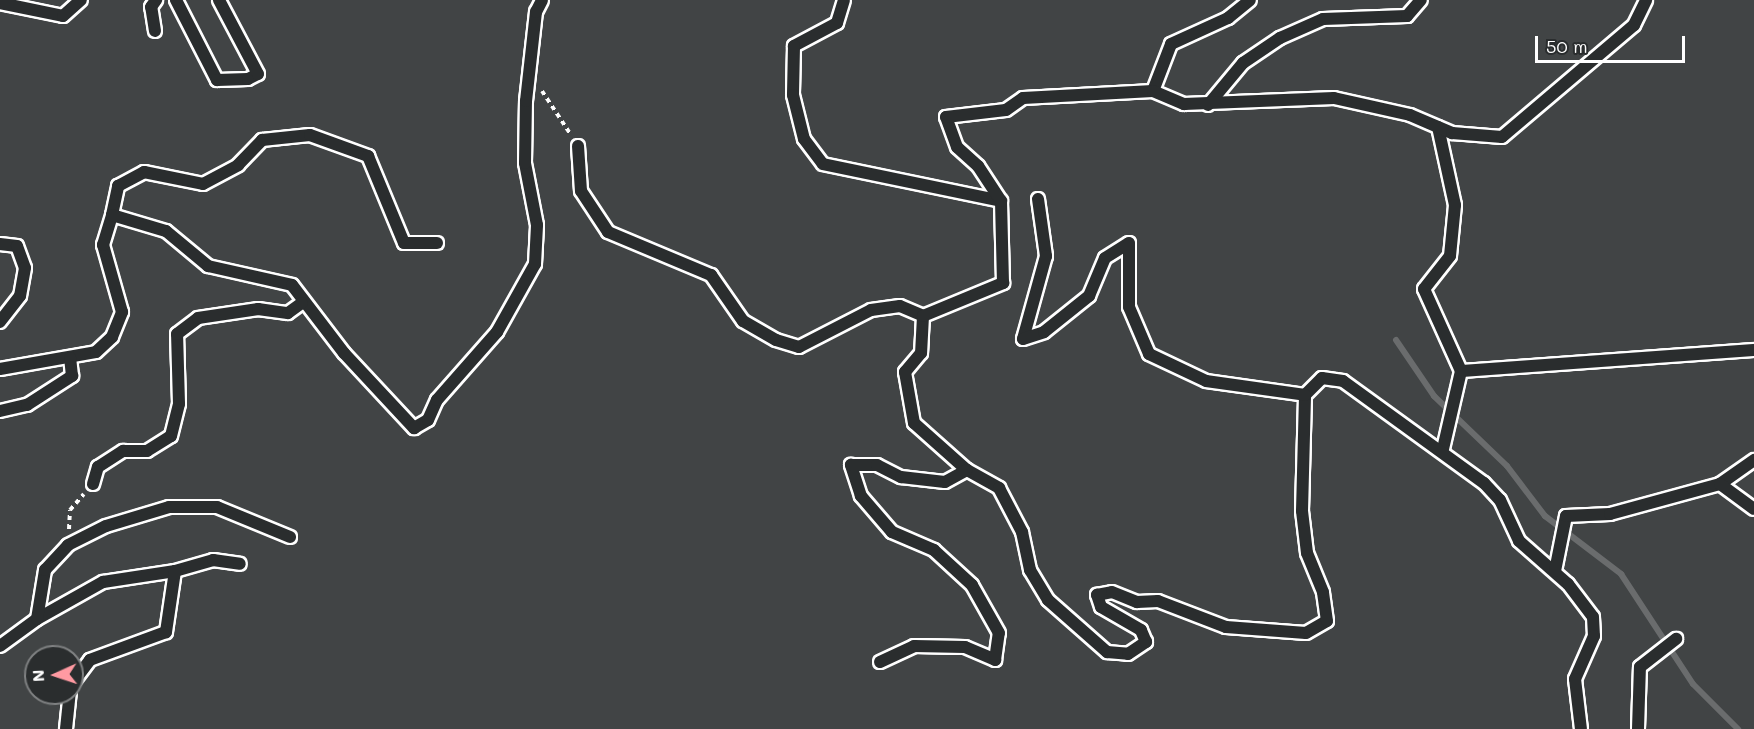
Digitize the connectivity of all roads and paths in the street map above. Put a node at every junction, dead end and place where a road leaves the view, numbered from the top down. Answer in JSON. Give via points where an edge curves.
{"nodes":[{"id":1,"x":81,"y":0,"type":"edge"},
{"id":2,"x":156,"y":0,"type":"edge"},
{"id":3,"x":176,"y":0,"type":"edge"},
{"id":4,"x":219,"y":0,"type":"edge"},
{"id":5,"x":542,"y":0,"type":"edge"},
{"id":6,"x":844,"y":0,"type":"edge"},
{"id":7,"x":1250,"y":0,"type":"edge"},
{"id":8,"x":1420,"y":0,"type":"edge"},
{"id":9,"x":1646,"y":0,"type":"edge"},
{"id":10,"x":0,"y":3,"type":"edge"},
{"id":11,"x":155,"y":31,"type":"dead end"},
{"id":12,"x":530,"y":68,"type":"junction"},
{"id":13,"x":1153,"y":91,"type":"junction"},
{"id":14,"x":1208,"y":105,"type":"junction"},
{"id":15,"x":1438,"y":127,"type":"junction"},
{"id":16,"x":578,"y":146,"type":"joint"},
{"id":17,"x":1038,"y":199,"type":"dead end"},
{"id":18,"x":1001,"y":201,"type":"junction"},
{"id":19,"x":112,"y":215,"type":"junction"},
{"id":20,"x":437,"y":243,"type":"dead end"},
{"id":21,"x":0,"y":244,"type":"edge"},
{"id":22,"x":302,"y":303,"type":"junction"},
{"id":23,"x":923,"y":316,"type":"junction"},
{"id":24,"x":0,"y":322,"type":"edge"},
{"id":25,"x":1754,"y":350,"type":"edge"},
{"id":26,"x":70,"y":358,"type":"junction"},
{"id":27,"x":0,"y":369,"type":"edge"},
{"id":28,"x":1461,"y":370,"type":"junction"},
{"id":29,"x":1305,"y":395,"type":"junction"},
{"id":30,"x":0,"y":411,"type":"edge"},
{"id":31,"x":1443,"y":449,"type":"junction"},
{"id":32,"x":1754,"y":460,"type":"edge"},
{"id":33,"x":967,"y":470,"type":"junction"},
{"id":34,"x":1720,"y":483,"type":"junction"},
{"id":35,"x":93,"y":484,"type":"joint"},
{"id":36,"x":1754,"y":509,"type":"edge"},
{"id":37,"x":290,"y":537,"type":"dead end"},
{"id":38,"x":68,"y":545,"type":"junction"},
{"id":39,"x":240,"y":564,"type":"dead end"},
{"id":40,"x":175,"y":571,"type":"junction"},
{"id":41,"x":1555,"y":571,"type":"junction"},
{"id":42,"x":37,"y":619,"type":"junction"},
{"id":43,"x":1676,"y":639,"type":"dead end"},
{"id":44,"x":0,"y":646,"type":"edge"},
{"id":45,"x":880,"y":662,"type":"dead end"},
{"id":46,"x":84,"y":668,"type":"edge"},
{"id":47,"x":69,"y":705,"type":"edge"},
{"id":48,"x":66,"y":729,"type":"edge"},
{"id":49,"x":1581,"y":729,"type":"edge"},
{"id":50,"x":1638,"y":729,"type":"edge"}],
"edges":[{"from":1,"to":10,"type":"lane","via":[[63,16]]},
{"from":2,"to":11,"type":"lane","via":[[151,7]]},
{"from":3,"to":4,"type":"lane","via":[[217,80],[248,79],[258,74]]},
{"from":5,"to":12,"type":"lane"},
{"from":6,"to":18,"type":"lane","via":[[837,23],[794,46],[793,95],[810,147],[823,164]]},
{"from":7,"to":13,"type":"lane","via":[[1228,18],[1171,44]]},
{"from":8,"to":14,"type":"lane","via":[[1407,16],[1323,19],[1280,38],[1243,63]]},
{"from":9,"to":15,"type":"lane","via":[[1634,25],[1502,137]]},
{"from":12,"to":16,"type":"path"},
{"from":12,"to":22,"type":"lane","via":[[525,164],[537,225],[535,264],[497,332],[437,400],[428,420],[414,428]]},
{"from":13,"to":14,"type":"lane","via":[[1184,104]]},
{"from":13,"to":18,"type":"lane","via":[[1023,98],[1006,110],[946,117],[957,147],[978,166]]},
{"from":14,"to":15,"type":"lane","via":[[1334,98]]},
{"from":15,"to":28,"type":"lane","via":[[1455,205],[1450,256],[1424,289]]},
{"from":16,"to":23,"type":"lane","via":[[581,191],[608,232],[711,275],[743,321],[776,340],[799,347],[871,310],[900,306]]},
{"from":17,"to":29,"type":"lane","via":[[1046,256],[1023,339],[1044,332],[1089,296],[1105,258],[1129,243],[1129,307],[1149,354],[1206,381]]},
{"from":18,"to":23,"type":"lane","via":[[1003,283]]},
{"from":19,"to":20,"type":"lane","via":[[118,186],[144,172],[202,184],[238,165],[262,140],[310,135],[368,156],[404,243]]},
{"from":19,"to":22,"type":"lane","via":[[166,231],[208,266],[292,285]]},
{"from":19,"to":26,"type":"lane","via":[[103,245],[122,312],[112,337],[96,352]]},
{"from":21,"to":24,"type":"lane","via":[[17,246],[25,267],[20,296]]},
{"from":22,"to":35,"type":"lane","via":[[288,314],[258,309],[198,318],[177,334],[179,404],[171,436],[147,451],[123,451],[98,467]]},
{"from":23,"to":33,"type":"lane","via":[[921,353],[906,372],[915,423]]},
{"from":25,"to":28,"type":"lane"},
{"from":26,"to":27,"type":"lane"},
{"from":26,"to":30,"type":"lane","via":[[72,376],[27,405]]},
{"from":28,"to":31,"type":"lane"},
{"from":29,"to":31,"type":"lane","via":[[1322,378],[1343,381]]},
{"from":29,"to":33,"type":"lane","via":[[1302,511],[1307,553],[1323,592],[1327,621],[1306,633],[1227,627],[1158,601],[1137,602],[1112,592],[1097,595],[1101,607],[1141,630],[1146,642],[1128,654],[1107,652],[1048,600],[1030,570],[1022,532],[999,488]]},
{"from":31,"to":41,"type":"lane","via":[[1500,500],[1519,541]]},
{"from":32,"to":34,"type":"lane"},
{"from":33,"to":45,"type":"lane","via":[[945,482],[901,477],[877,465],[851,465],[861,496],[892,532],[934,549],[972,585],[999,633],[995,660],[965,646],[915,646]]},
{"from":34,"to":36,"type":"lane"},
{"from":34,"to":41,"type":"lane","via":[[1610,514],[1566,516]]},
{"from":35,"to":38,"type":"path","via":[[70,510]]},
{"from":37,"to":38,"type":"lane","via":[[217,507],[169,507],[106,526]]},
{"from":38,"to":42,"type":"lane","via":[[45,570]]},
{"from":39,"to":40,"type":"lane","via":[[213,560]]},
{"from":40,"to":42,"type":"lane","via":[[103,582]]},
{"from":40,"to":46,"type":"lane","via":[[166,632],[90,660]]},
{"from":41,"to":49,"type":"lane","via":[[1593,617],[1594,636],[1575,679]]},
{"from":42,"to":44,"type":"lane"},
{"from":43,"to":50,"type":"lane","via":[[1640,667]]},
{"from":47,"to":48,"type":"lane"}]}
